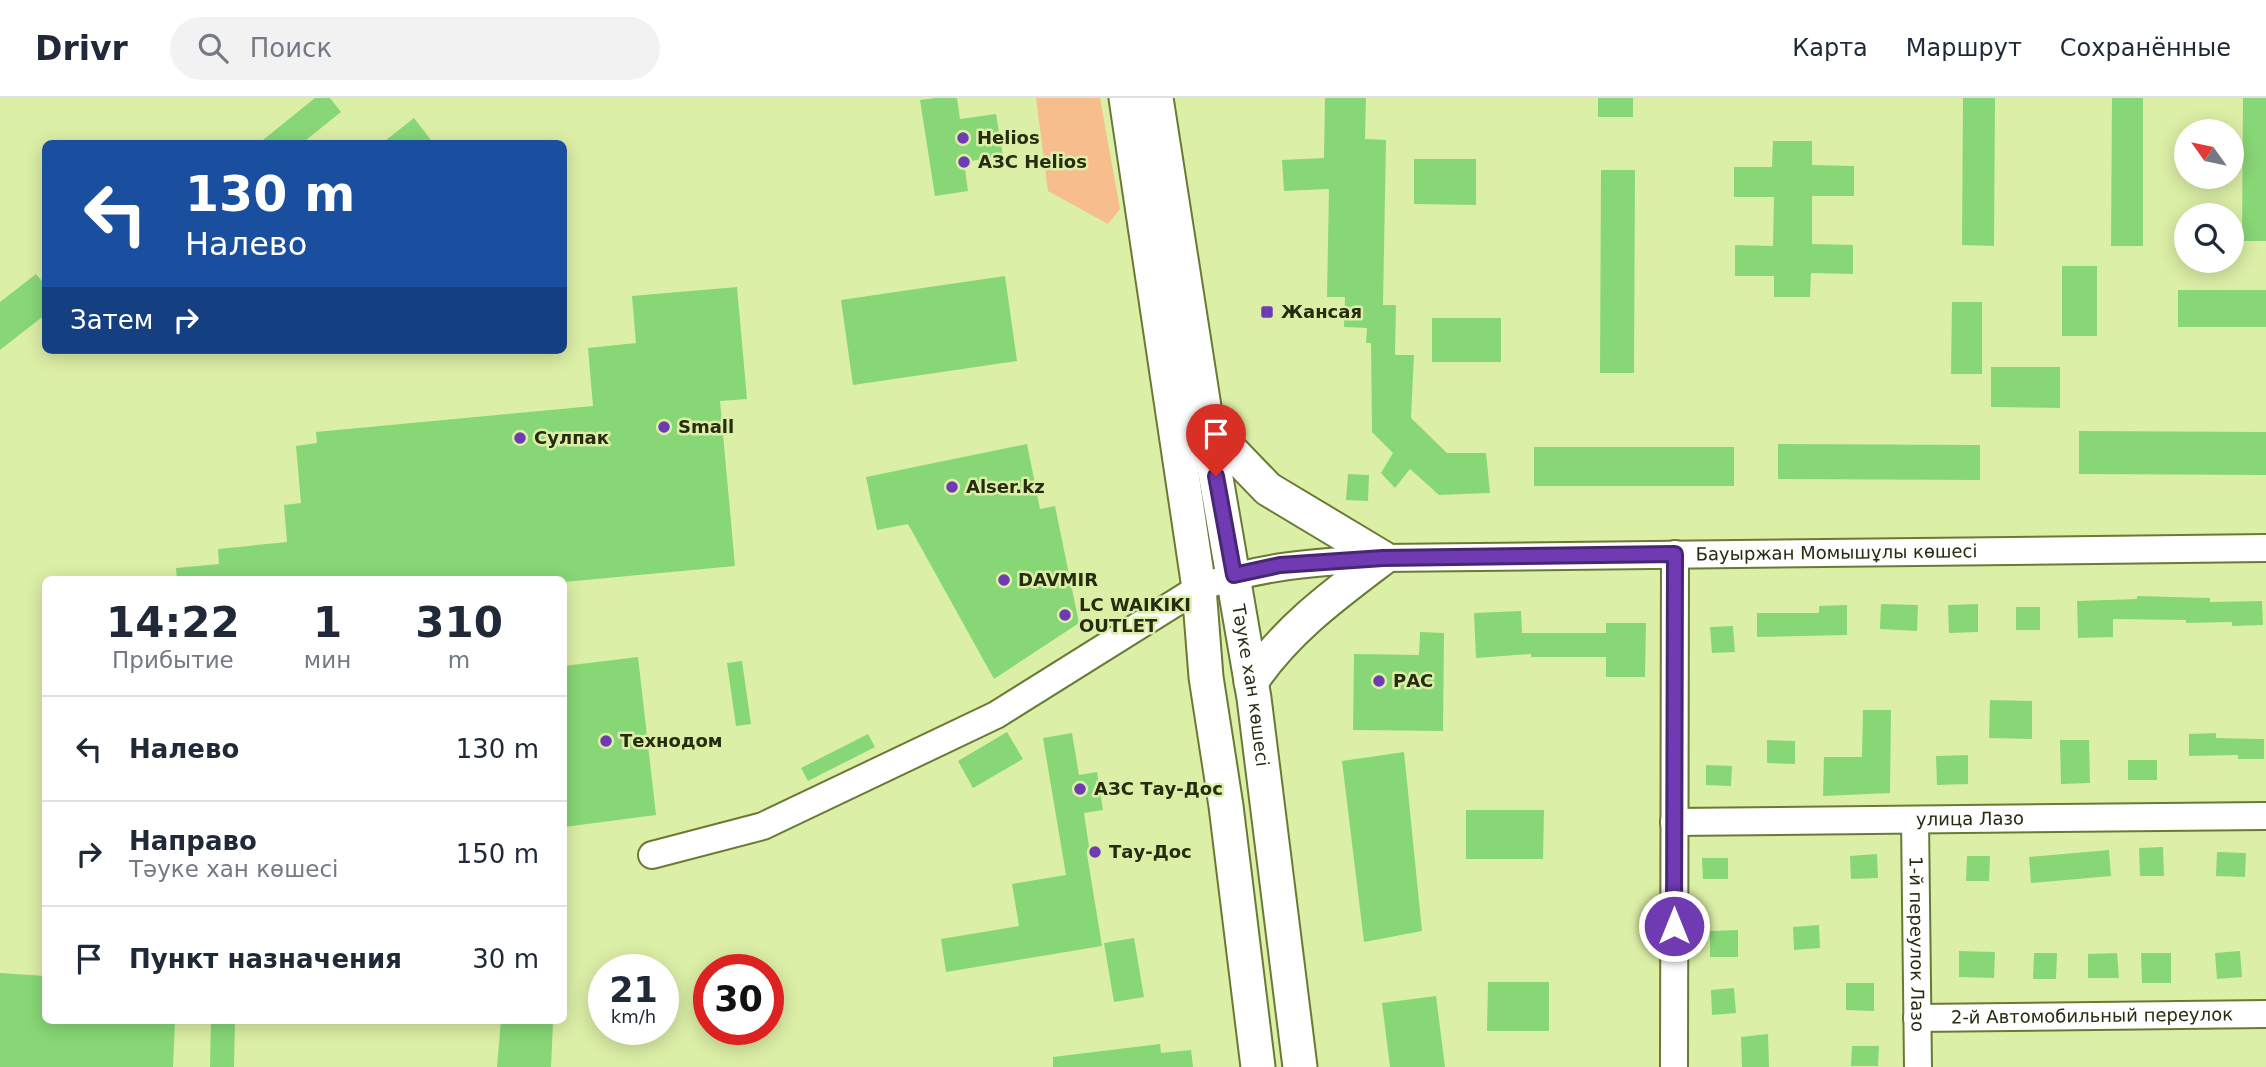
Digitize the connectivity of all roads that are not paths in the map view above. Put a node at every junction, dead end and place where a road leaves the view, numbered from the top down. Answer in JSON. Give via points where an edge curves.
{"nodes":[{"id":1,"x":1126,"y":98,"type":"edge"},
{"id":2,"x":1156,"y":98,"type":"edge"},
{"id":3,"x":1208,"y":426,"type":"junction"},
{"id":4,"x":2266,"y":548,"type":"edge"},
{"id":5,"x":1675,"y":554,"type":"junction"},
{"id":6,"x":1383,"y":558,"type":"junction"},
{"id":7,"x":1234,"y":575,"type":"junction"},
{"id":8,"x":1199,"y":588,"type":"junction"},
{"id":9,"x":1251,"y":682,"type":"junction"},
{"id":10,"x":2266,"y":816,"type":"edge"},
{"id":11,"x":1915,"y":820,"type":"junction"},
{"id":12,"x":1674,"y":822,"type":"junction"},
{"id":13,"x":652,"y":855,"type":"dead end"},
{"id":14,"x":2266,"y":1014,"type":"edge"},
{"id":15,"x":1917,"y":1018,"type":"junction"},
{"id":16,"x":1258,"y":1067,"type":"edge"},
{"id":17,"x":1300,"y":1067,"type":"edge"},
{"id":18,"x":1674,"y":1067,"type":"edge"},
{"id":19,"x":1917,"y":1067,"type":"edge"}],
"edges":[{"from":1,"to":8,"type":"main road"},
{"from":2,"to":3,"type":"main road","name":"Тәуке хан көшесі"},
{"from":3,"to":6,"type":"main road","via":[[1268,489]]},
{"from":3,"to":7,"type":"main road","name":"Тәуке хан көшесі"},
{"from":4,"to":5,"type":"street","name":"Бауыржан Момышұлы көшесі"},
{"from":5,"to":6,"type":"street","name":"Бауыржан Момышұлы көшесі"},
{"from":5,"to":12,"type":"street"},
{"from":6,"to":7,"type":"street","name":"Бауыржан Момышұлы көшесі","via":[[1280,565]]},
{"from":6,"to":9,"type":"main road","via":[[1314,610],[1270,653]]},
{"from":7,"to":8,"type":"street","name":"Бауыржан Момышұлы көшесі"},
{"from":7,"to":9,"type":"main road","name":"Тәуке хан көшесі"},
{"from":8,"to":13,"type":"street","name":"Бауыржан Момышұлы көшесі","via":[[996,715],[763,826]]},
{"from":8,"to":16,"type":"main road","via":[[1206,677]]},
{"from":9,"to":17,"type":"main road","name":"Тәуке хан көшесі"},
{"from":10,"to":11,"type":"street","name":"улица Лазо"},
{"from":11,"to":12,"type":"street","name":"улица Лазо"},
{"from":11,"to":15,"type":"street","name":"1-й переулок Лазо"},
{"from":12,"to":18,"type":"street"},
{"from":14,"to":15,"type":"street","name":"2-й Автомобильный переулок"},
{"from":15,"to":19,"type":"street","name":"1-й переулок Лазо"}]}
